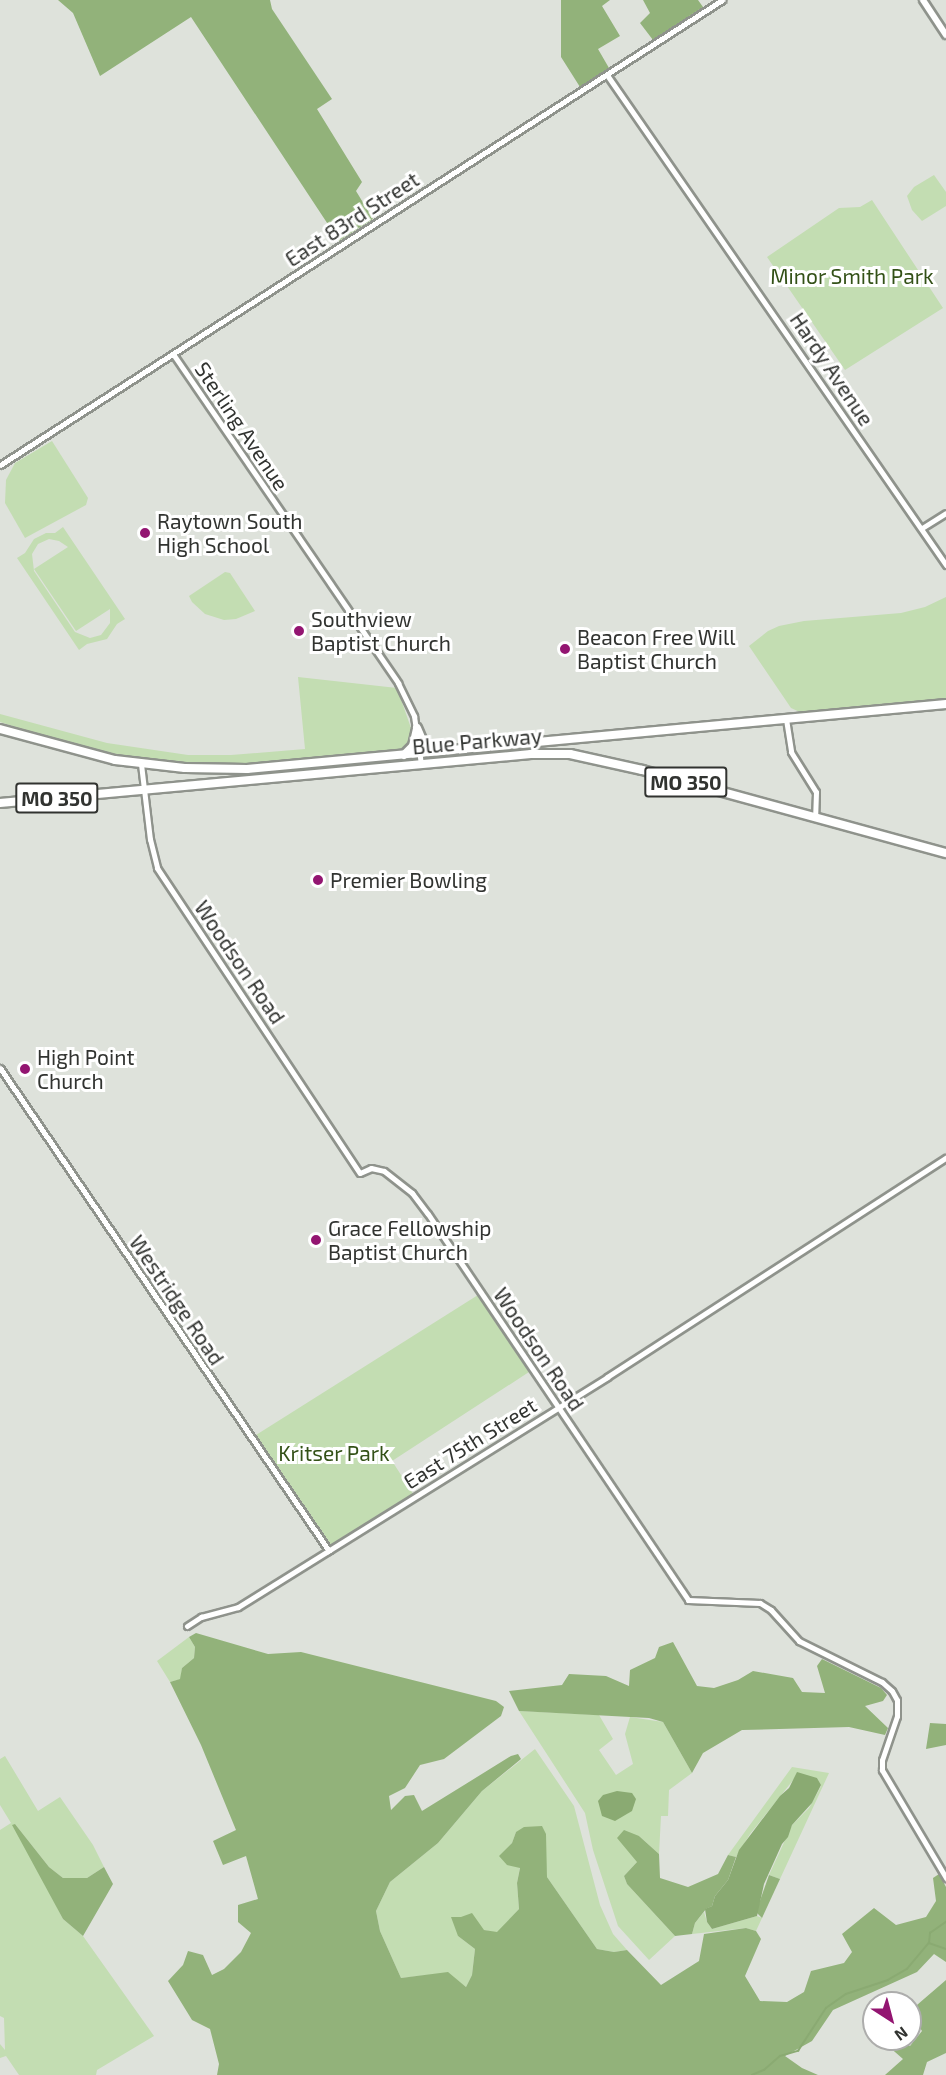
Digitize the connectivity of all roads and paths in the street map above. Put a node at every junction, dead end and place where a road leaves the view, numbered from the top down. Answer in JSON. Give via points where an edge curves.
{"nodes":[{"id":1,"x":722,"y":0,"type":"edge"},
{"id":2,"x":923,"y":0,"type":"edge"},
{"id":3,"x":946,"y":34,"type":"edge"},
{"id":4,"x":607,"y":75,"type":"junction"},
{"id":5,"x":173,"y":354,"type":"junction"},
{"id":6,"x":0,"y":465,"type":"edge"},
{"id":7,"x":946,"y":513,"type":"edge"},
{"id":8,"x":922,"y":528,"type":"junction"},
{"id":9,"x":946,"y":565,"type":"edge"},
{"id":10,"x":946,"y":704,"type":"edge"},
{"id":11,"x":786,"y":720,"type":"junction"},
{"id":12,"x":417,"y":728,"type":"junction"},
{"id":13,"x":0,"y":729,"type":"edge"},
{"id":14,"x":470,"y":749,"type":"junction"},
{"id":15,"x":420,"y":754,"type":"junction"},
{"id":16,"x":401,"y":756,"type":"junction"},
{"id":17,"x":141,"y":764,"type":"junction"},
{"id":18,"x":421,"y":764,"type":"junction"},
{"id":19,"x":144,"y":789,"type":"junction"},
{"id":20,"x":0,"y":803,"type":"edge"},
{"id":21,"x":815,"y":818,"type":"junction"},
{"id":22,"x":946,"y":854,"type":"edge"},
{"id":23,"x":0,"y":1068,"type":"edge"},
{"id":24,"x":946,"y":1158,"type":"edge"},
{"id":25,"x":559,"y":1407,"type":"junction"},
{"id":26,"x":328,"y":1551,"type":"junction"},
{"id":27,"x":187,"y":1626,"type":"dead end"},
{"id":28,"x":946,"y":1878,"type":"edge"}],
"edges":[{"from":1,"to":4,"type":"street","name":"East 83rd Street"},
{"from":2,"to":3,"type":"main road"},
{"from":4,"to":5,"type":"street","name":"East 83rd Street"},
{"from":4,"to":8,"type":"street","name":"Hardy Avenue"},
{"from":5,"to":6,"type":"street","name":"East 83rd Street"},
{"from":5,"to":12,"type":"street","name":"Sterling Avenue","via":[[398,683]]},
{"from":7,"to":8,"type":"street"},
{"from":8,"to":9,"type":"street","name":"Hardy Avenue"},
{"from":10,"to":11,"type":"highway","name":"Blue Parkway","number":"MO 350"},
{"from":11,"to":14,"type":"highway","name":"Blue Parkway","number":"MO 350"},
{"from":11,"to":21,"type":"street","via":[[792,752],[816,792]]},
{"from":12,"to":14,"type":"highway","via":[[429,746]]},
{"from":12,"to":15,"type":"street","name":"Sterling Avenue"},
{"from":12,"to":16,"type":"highway","via":[[414,746]]},
{"from":13,"to":17,"type":"highway","name":"Blue Parkway","number":"MO 350","via":[[92,756]]},
{"from":14,"to":15,"type":"highway","name":"Blue Parkway","number":"MO 350"},
{"from":15,"to":16,"type":"highway","name":"Blue Parkway","number":"MO 350"},
{"from":15,"to":18,"type":"street","name":"Sterling Avenue"},
{"from":16,"to":17,"type":"highway","name":"Blue Parkway","number":"MO 350","via":[[247,769]]},
{"from":17,"to":19,"type":"street","name":"Woodson Road"},
{"from":18,"to":19,"type":"highway","name":"Blue Parkway","number":"MO 350"},
{"from":18,"to":21,"type":"highway","name":"Blue Parkway","number":"MO 350","via":[[531,754],[587,756]]},
{"from":19,"to":20,"type":"highway","name":"Blue Parkway","number":"MO 350"},
{"from":19,"to":25,"type":"street","name":"Woodson Road","via":[[158,868],[360,1173],[378,1169],[412,1193]]},
{"from":21,"to":22,"type":"highway","name":"Blue Parkway","number":"MO 350"},
{"from":23,"to":26,"type":"street","name":"Westridge Road"},
{"from":24,"to":25,"type":"street","name":"East 75th Street"},
{"from":25,"to":26,"type":"street","name":"East 75th Street"},
{"from":25,"to":28,"type":"street","name":"Woodson Road","via":[[688,1600],[760,1603],[799,1641],[892,1690],[898,1712],[882,1770]]},
{"from":26,"to":27,"type":"street","name":"East 75th Street","via":[[238,1607],[201,1617]]}]}
